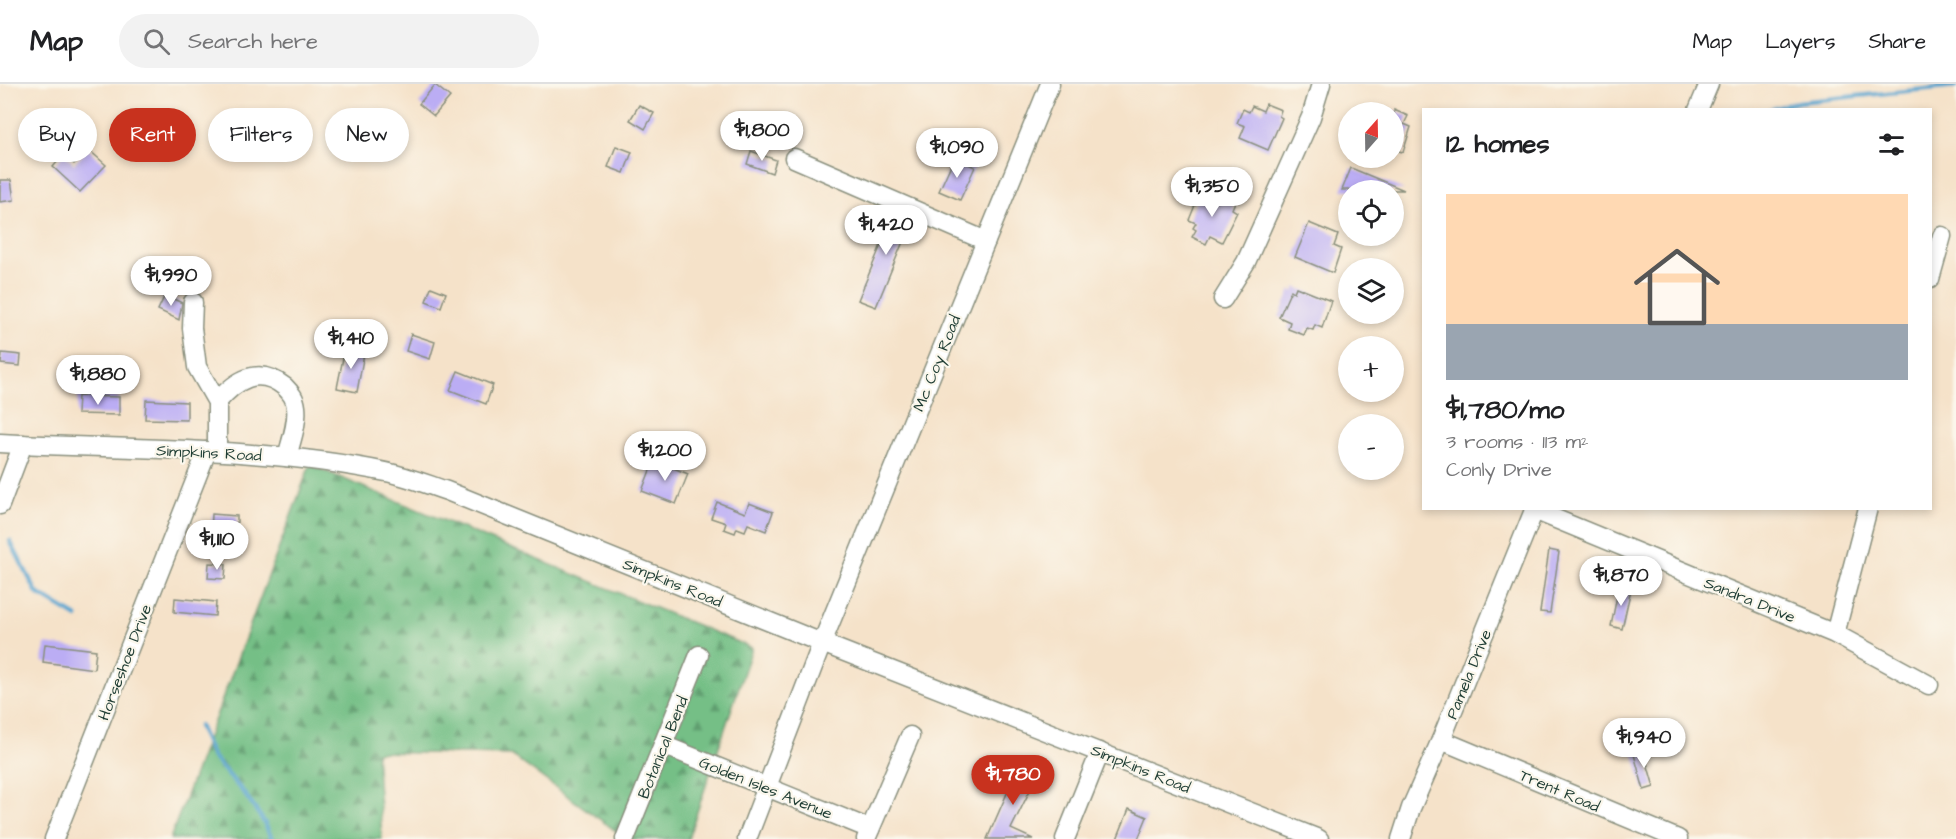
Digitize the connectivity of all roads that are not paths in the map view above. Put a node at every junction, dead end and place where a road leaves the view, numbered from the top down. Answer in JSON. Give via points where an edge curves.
{"nodes":[{"id":1,"x":1050,"y":84,"type":"edge"},
{"id":2,"x":1322,"y":84,"type":"edge"},
{"id":3,"x":1708,"y":84,"type":"edge"},
{"id":4,"x":1699,"y":108,"type":"edge"},
{"id":5,"x":794,"y":158,"type":"dead end"},
{"id":6,"x":1943,"y":236,"type":"edge"},
{"id":7,"x":986,"y":241,"type":"junction"},
{"id":8,"x":1932,"y":272,"type":"edge"},
{"id":9,"x":1223,"y":299,"type":"dead end"},
{"id":10,"x":193,"y":302,"type":"dead end"},
{"id":11,"x":217,"y":402,"type":"junction"},
{"id":12,"x":0,"y":443,"type":"edge"},
{"id":13,"x":23,"y":444,"type":"junction"},
{"id":14,"x":212,"y":451,"type":"junction"},
{"id":15,"x":287,"y":457,"type":"junction"},
{"id":16,"x":0,"y":505,"type":"edge"},
{"id":17,"x":1534,"y":510,"type":"edge"},
{"id":18,"x":1536,"y":510,"type":"edge"},
{"id":19,"x":1867,"y":510,"type":"edge"},
{"id":20,"x":1834,"y":634,"type":"junction"},
{"id":21,"x":822,"y":643,"type":"junction"},
{"id":22,"x":699,"y":655,"type":"dead end"},
{"id":23,"x":1929,"y":685,"type":"dead end"},
{"id":24,"x":910,"y":736,"type":"dead end"},
{"id":25,"x":1441,"y":740,"type":"junction"},
{"id":26,"x":663,"y":745,"type":"junction"},
{"id":27,"x":1100,"y":752,"type":"junction"},
{"id":28,"x":767,"y":788,"type":"junction"},
{"id":29,"x":868,"y":834,"type":"edge"},
{"id":30,"x":54,"y":839,"type":"edge"},
{"id":31,"x":625,"y":839,"type":"edge"},
{"id":32,"x":747,"y":839,"type":"edge"},
{"id":33,"x":1065,"y":839,"type":"edge"},
{"id":34,"x":1318,"y":839,"type":"edge"},
{"id":35,"x":1401,"y":839,"type":"edge"},
{"id":36,"x":1678,"y":839,"type":"edge"}],
"edges":[{"from":1,"to":7,"type":"street","name":"Mc Coy Road"},
{"from":2,"to":9,"type":"street","via":[[1246,262]]},
{"from":3,"to":4,"type":"street"},
{"from":5,"to":7,"type":"street"},
{"from":6,"to":8,"type":"street"},
{"from":7,"to":21,"type":"street","name":"Mc Coy Road"},
{"from":10,"to":11,"type":"street","via":[[197,367]]},
{"from":11,"to":14,"type":"street"},
{"from":11,"to":15,"type":"street","via":[[244,379],[255,376],[278,382],[294,398],[297,408]]},
{"from":12,"to":13,"type":"street","name":"Simpkins Road"},
{"from":13,"to":14,"type":"street","name":"Simpkins Road"},
{"from":13,"to":16,"type":"street"},
{"from":14,"to":15,"type":"street","name":"Simpkins Road"},
{"from":14,"to":30,"type":"street","name":"Horseshoe Drive"},
{"from":15,"to":21,"type":"street","name":"Simpkins Road","via":[[389,472],[447,490]]},
{"from":17,"to":25,"type":"street","name":"Pamela Drive"},
{"from":18,"to":20,"type":"street","name":"Sandra Drive"},
{"from":19,"to":20,"type":"street"},
{"from":20,"to":23,"type":"street","name":"Sandra Drive"},
{"from":21,"to":27,"type":"street","name":"Simpkins Road"},
{"from":21,"to":28,"type":"street","name":"Mc Coy Road"},
{"from":22,"to":26,"type":"street","name":"Botanical Bend"},
{"from":24,"to":29,"type":"street"},
{"from":25,"to":35,"type":"street","name":"Pamela Drive"},
{"from":25,"to":36,"type":"street","name":"Trent Road"},
{"from":26,"to":28,"type":"street","name":"Golden Isles Avenue"},
{"from":26,"to":31,"type":"street","name":"Botanical Bend"},
{"from":27,"to":33,"type":"street"},
{"from":27,"to":34,"type":"street","name":"Simpkins Road"},
{"from":28,"to":29,"type":"street","name":"Golden Isles Avenue"},
{"from":28,"to":32,"type":"street","name":"Mc Coy Road"}]}
